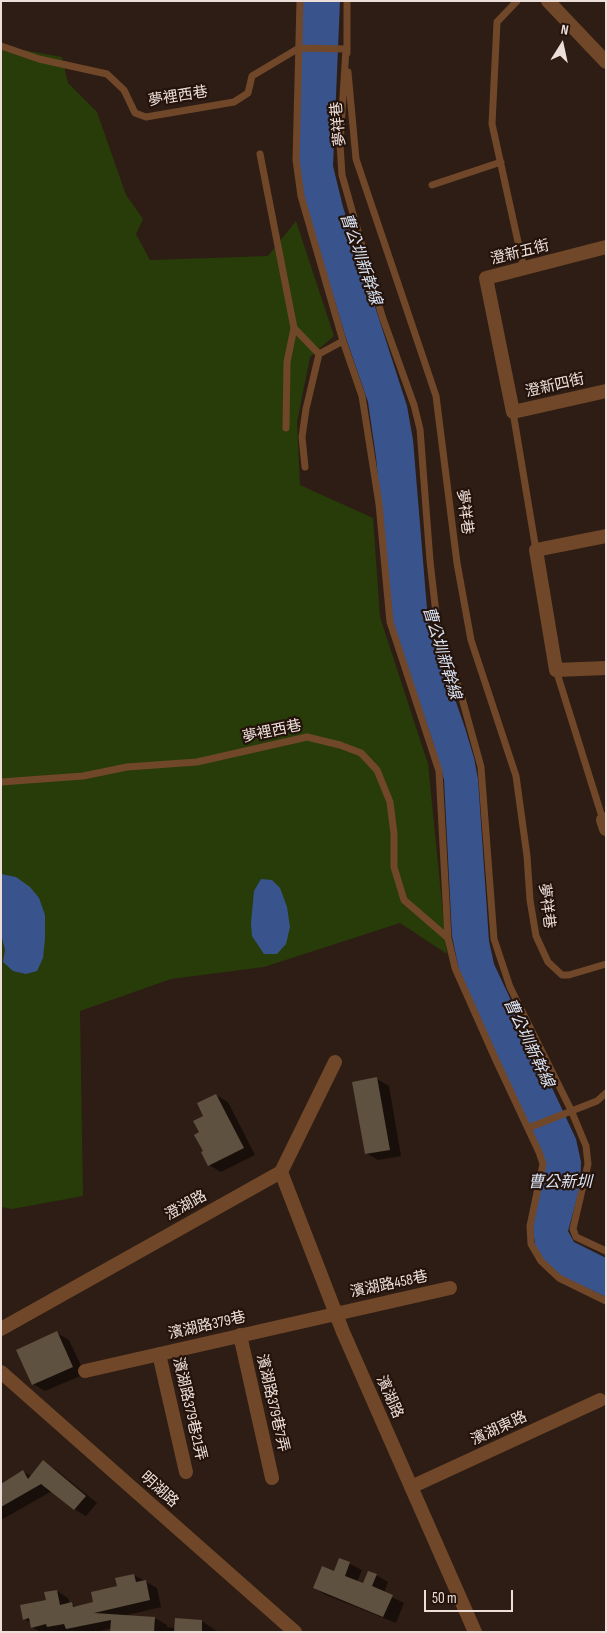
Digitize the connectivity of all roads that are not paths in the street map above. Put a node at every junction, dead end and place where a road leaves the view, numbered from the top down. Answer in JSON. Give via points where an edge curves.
{"nodes":[{"id":1,"x":300,"y":1,"type":"edge"},
{"id":2,"x":347,"y":1,"type":"edge"},
{"id":3,"x":517,"y":1,"type":"edge"},
{"id":4,"x":548,"y":1,"type":"edge"},
{"id":5,"x":1,"y":46,"type":"edge"},
{"id":6,"x":299,"y":48,"type":"junction"},
{"id":7,"x":346,"y":49,"type":"junction"},
{"id":8,"x":606,"y":62,"type":"edge"},
{"id":9,"x":260,"y":154,"type":"dead end"},
{"id":10,"x":501,"y":162,"type":"junction"},
{"id":11,"x":432,"y":185,"type":"dead end"},
{"id":12,"x":606,"y":247,"type":"edge"},
{"id":13,"x":524,"y":268,"type":"junction"},
{"id":14,"x":294,"y":328,"type":"junction"},
{"id":15,"x":343,"y":341,"type":"junction"},
{"id":16,"x":501,"y":352,"type":"joint"},
{"id":17,"x":319,"y":354,"type":"junction"},
{"id":18,"x":606,"y":390,"type":"edge"},
{"id":19,"x":513,"y":412,"type":"junction"},
{"id":20,"x":286,"y":428,"type":"dead end"},
{"id":21,"x":305,"y":468,"type":"dead end"},
{"id":22,"x":606,"y":536,"type":"edge"},
{"id":23,"x":536,"y":550,"type":"junction"},
{"id":24,"x":606,"y":668,"type":"edge"},
{"id":25,"x":556,"y":670,"type":"junction"},
{"id":26,"x":1,"y":782,"type":"edge"},
{"id":27,"x":605,"y":823,"type":"edge"},
{"id":28,"x":448,"y":938,"type":"junction"},
{"id":29,"x":606,"y":964,"type":"edge"},
{"id":30,"x":335,"y":1062,"type":"dead end"},
{"id":31,"x":606,"y":1093,"type":"edge"},
{"id":32,"x":570,"y":1110,"type":"junction"},
{"id":33,"x":528,"y":1128,"type":"junction"},
{"id":34,"x":280,"y":1172,"type":"junction"},
{"id":35,"x":606,"y":1250,"type":"edge"},
{"id":36,"x":450,"y":1288,"type":"dead end"},
{"id":37,"x":606,"y":1301,"type":"edge"},
{"id":38,"x":336,"y":1313,"type":"junction"},
{"id":39,"x":1,"y":1329,"type":"edge"},
{"id":40,"x":240,"y":1335,"type":"junction"},
{"id":41,"x":159,"y":1354,"type":"junction"},
{"id":42,"x":85,"y":1370,"type":"dead end"},
{"id":43,"x":1,"y":1372,"type":"edge"},
{"id":44,"x":600,"y":1400,"type":"dead end"},
{"id":45,"x":186,"y":1472,"type":"dead end"},
{"id":46,"x":272,"y":1478,"type":"dead end"},
{"id":47,"x":411,"y":1488,"type":"junction"},
{"id":48,"x":295,"y":1632,"type":"edge"},
{"id":49,"x":475,"y":1632,"type":"edge"}],
"edges":[{"from":1,"to":6,"type":"lane"},
{"from":2,"to":7,"type":"lane","name":"夢祥巷"},
{"from":3,"to":10,"type":"lane","via":[[497,22],[492,124]]},
{"from":4,"to":8,"type":"street"},
{"from":5,"to":6,"type":"lane","name":"夢裡西巷","via":[[39,59],[107,74],[124,90],[136,112],[146,118],[234,102],[248,93],[252,76]]},
{"from":6,"to":7,"type":"lane"},
{"from":6,"to":15,"type":"lane","via":[[296,160],[300,187]]},
{"from":7,"to":29,"type":"lane","name":"夢祥巷","via":[[356,158],[436,396],[456,563],[471,640],[516,776],[536,936],[548,962],[562,975]]},
{"from":7,"to":32,"type":"lane","via":[[340,144],[342,176],[382,316],[420,428],[438,631],[460,691],[481,766],[494,939],[510,987]]},
{"from":9,"to":14,"type":"lane"},
{"from":10,"to":11,"type":"lane"},
{"from":10,"to":13,"type":"lane"},
{"from":12,"to":13,"type":"street","name":"澄新五街"},
{"from":13,"to":16,"type":"street","name":"澄新五街","via":[[486,278]]},
{"from":14,"to":17,"type":"lane"},
{"from":14,"to":20,"type":"lane","via":[[286,362]]},
{"from":15,"to":17,"type":"lane"},
{"from":15,"to":28,"type":"lane","via":[[362,396],[379,504],[390,622],[439,771]]},
{"from":16,"to":19,"type":"street","name":"澄新四街"},
{"from":17,"to":21,"type":"lane","via":[[302,437]]},
{"from":18,"to":19,"type":"street","name":"澄新四街"},
{"from":19,"to":23,"type":"lane"},
{"from":22,"to":23,"type":"street"},
{"from":23,"to":25,"type":"street"},
{"from":24,"to":25,"type":"street"},
{"from":25,"to":27,"type":"lane"},
{"from":26,"to":28,"type":"lane","name":"夢裡西巷","via":[[197,762],[307,736],[340,745],[361,753],[377,770],[390,802],[394,866],[404,900]]},
{"from":28,"to":33,"type":"lane","via":[[455,968]]},
{"from":30,"to":34,"type":"street"},
{"from":31,"to":32,"type":"lane","via":[[597,1101]]},
{"from":32,"to":33,"type":"lane"},
{"from":32,"to":35,"type":"lane","via":[[586,1146],[588,1164],[573,1228],[576,1237]]},
{"from":33,"to":37,"type":"lane","via":[[542,1164],[530,1226],[532,1244],[541,1262],[559,1278]]},
{"from":34,"to":38,"type":"street","name":"濱湖路"},
{"from":34,"to":39,"type":"street","name":"澄湖路"},
{"from":36,"to":38,"type":"street","name":"濱湖路458巷"},
{"from":38,"to":40,"type":"street","name":"濱湖路379巷"},
{"from":38,"to":47,"type":"street","name":"濱湖路"},
{"from":40,"to":41,"type":"street","name":"濱湖路379巷"},
{"from":40,"to":46,"type":"street","name":"濱湖路379巷7弄"},
{"from":41,"to":42,"type":"street","name":"濱湖路379巷"},
{"from":41,"to":45,"type":"street","name":"濱湖路379巷21弄"},
{"from":43,"to":48,"type":"street","name":"明湖路"},
{"from":44,"to":47,"type":"street","name":"濱湖東路"},
{"from":47,"to":49,"type":"street","name":"濱湖路"}]}
